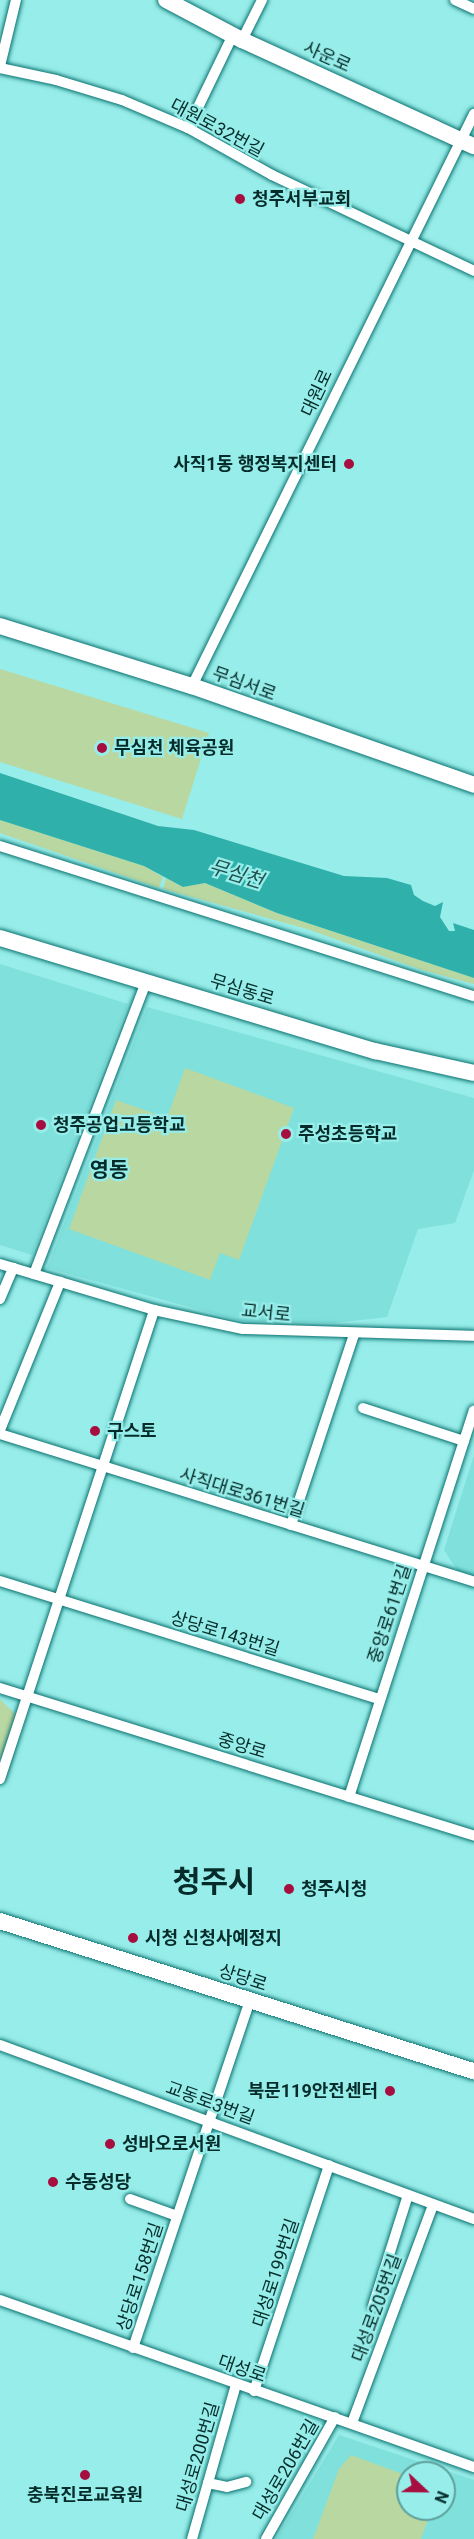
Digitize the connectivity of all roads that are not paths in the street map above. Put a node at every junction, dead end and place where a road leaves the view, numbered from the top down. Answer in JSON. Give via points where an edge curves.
{"nodes":[{"id":1,"x":16,"y":0,"type":"edge"},
{"id":2,"x":166,"y":0,"type":"edge"},
{"id":3,"x":262,"y":0,"type":"edge"},
{"id":4,"x":454,"y":0,"type":"edge"},
{"id":5,"x":474,"y":9,"type":"edge"},
{"id":6,"x":238,"y":38,"type":"junction"},
{"id":7,"x":0,"y":67,"type":"edge"},
{"id":8,"x":474,"y":114,"type":"edge"},
{"id":9,"x":188,"y":128,"type":"junction"},
{"id":10,"x":468,"y":142,"type":"edge"},
{"id":11,"x":410,"y":239,"type":"junction"},
{"id":12,"x":474,"y":271,"type":"edge"},
{"id":13,"x":0,"y":626,"type":"edge"},
{"id":14,"x":192,"y":686,"type":"junction"},
{"id":15,"x":474,"y":785,"type":"edge"},
{"id":16,"x":0,"y":846,"type":"edge"},
{"id":17,"x":0,"y":938,"type":"edge"},
{"id":18,"x":146,"y":982,"type":"junction"},
{"id":19,"x":474,"y":996,"type":"edge"},
{"id":20,"x":474,"y":1073,"type":"edge"},
{"id":21,"x":0,"y":1264,"type":"edge"},
{"id":22,"x":13,"y":1268,"type":"junction"},
{"id":23,"x":34,"y":1274,"type":"junction"},
{"id":24,"x":60,"y":1282,"type":"junction"},
{"id":25,"x":0,"y":1299,"type":"edge"},
{"id":26,"x":154,"y":1310,"type":"junction"},
{"id":27,"x":354,"y":1335,"type":"junction"},
{"id":28,"x":474,"y":1336,"type":"edge"},
{"id":29,"x":363,"y":1408,"type":"dead end"},
{"id":30,"x":474,"y":1411,"type":"edge"},
{"id":31,"x":0,"y":1432,"type":"edge"},
{"id":32,"x":464,"y":1441,"type":"junction"},
{"id":33,"x":104,"y":1467,"type":"junction"},
{"id":34,"x":291,"y":1525,"type":"junction"},
{"id":35,"x":423,"y":1566,"type":"junction"},
{"id":36,"x":0,"y":1581,"type":"edge"},
{"id":37,"x":474,"y":1582,"type":"edge"},
{"id":38,"x":61,"y":1601,"type":"junction"},
{"id":39,"x":0,"y":1688,"type":"edge"},
{"id":40,"x":29,"y":1697,"type":"junction"},
{"id":41,"x":380,"y":1699,"type":"junction"},
{"id":42,"x":0,"y":1779,"type":"edge"},
{"id":43,"x":349,"y":1797,"type":"junction"},
{"id":44,"x":474,"y":1836,"type":"edge"},
{"id":45,"x":0,"y":1921,"type":"edge"},
{"id":46,"x":250,"y":2000,"type":"junction"},
{"id":47,"x":0,"y":2045,"type":"edge"},
{"id":48,"x":474,"y":2071,"type":"edge"},
{"id":49,"x":209,"y":2120,"type":"junction"},
{"id":50,"x":329,"y":2165,"type":"junction"},
{"id":51,"x":408,"y":2195,"type":"junction"},
{"id":52,"x":130,"y":2199,"type":"dead end"},
{"id":53,"x":433,"y":2205,"type":"junction"},
{"id":54,"x":177,"y":2216,"type":"junction"},
{"id":55,"x":474,"y":2219,"type":"edge"},
{"id":56,"x":0,"y":2300,"type":"edge"},
{"id":57,"x":373,"y":2306,"type":"dead end"},
{"id":58,"x":133,"y":2348,"type":"junction"},
{"id":59,"x":237,"y":2385,"type":"junction"},
{"id":60,"x":254,"y":2391,"type":"junction"},
{"id":61,"x":335,"y":2417,"type":"junction"},
{"id":62,"x":352,"y":2423,"type":"junction"},
{"id":63,"x":473,"y":2464,"type":"edge"},
{"id":64,"x":246,"y":2482,"type":"dead end"},
{"id":65,"x":208,"y":2483,"type":"junction"},
{"id":66,"x":192,"y":2539,"type":"edge"},
{"id":67,"x":266,"y":2539,"type":"edge"}],
"edges":[{"from":1,"to":7,"type":"street"},
{"from":2,"to":6,"type":"main road","name":"사운로"},
{"from":3,"to":6,"type":"street"},
{"from":4,"to":5,"type":"street"},
{"from":6,"to":9,"type":"street"},
{"from":6,"to":10,"type":"main road","name":"사운로"},
{"from":7,"to":9,"type":"street","name":"대원로32번길","via":[[122,100]]},
{"from":8,"to":10,"type":"street","name":"대원로"},
{"from":9,"to":11,"type":"street","name":"대원로32번길","via":[[272,176]]},
{"from":10,"to":11,"type":"street","name":"대원로"},
{"from":11,"to":12,"type":"street","name":"대원로32번길"},
{"from":11,"to":14,"type":"street","name":"대원로","via":[[279,516]]},
{"from":13,"to":14,"type":"main road","name":"무심서로"},
{"from":14,"to":15,"type":"main road","name":"무심서로"},
{"from":16,"to":19,"type":"street"},
{"from":17,"to":18,"type":"main road","name":"무심동로"},
{"from":18,"to":20,"type":"main road","name":"무심동로","via":[[375,1051]]},
{"from":18,"to":23,"type":"street"},
{"from":21,"to":22,"type":"street","name":"교서로"},
{"from":22,"to":23,"type":"street","name":"교서로"},
{"from":22,"to":25,"type":"street"},
{"from":23,"to":24,"type":"street","name":"교서로"},
{"from":24,"to":26,"type":"street","name":"교서로"},
{"from":24,"to":31,"type":"street","name":"사직대로361번길"},
{"from":26,"to":27,"type":"street","name":"교서로","via":[[243,1329]]},
{"from":26,"to":33,"type":"street"},
{"from":27,"to":28,"type":"street","name":"교서로"},
{"from":27,"to":34,"type":"street"},
{"from":29,"to":32,"type":"street"},
{"from":30,"to":32,"type":"street","name":"중앙로61번길"},
{"from":31,"to":33,"type":"street","name":"사직대로361번길"},
{"from":32,"to":35,"type":"street","name":"중앙로61번길"},
{"from":33,"to":34,"type":"street","name":"사직대로361번길"},
{"from":33,"to":38,"type":"street"},
{"from":34,"to":35,"type":"street","name":"사직대로361번길"},
{"from":35,"to":37,"type":"street","name":"사직대로361번길"},
{"from":35,"to":41,"type":"street","name":"중앙로61번길"},
{"from":36,"to":38,"type":"street","name":"상당로143번길"},
{"from":38,"to":40,"type":"street"},
{"from":38,"to":41,"type":"street","name":"상당로143번길"},
{"from":39,"to":40,"type":"street","name":"중앙로"},
{"from":40,"to":42,"type":"street"},
{"from":40,"to":43,"type":"street","name":"중앙로"},
{"from":41,"to":43,"type":"street","name":"중앙로61번길"},
{"from":43,"to":44,"type":"street","name":"중앙로"},
{"from":45,"to":46,"type":"main road","name":"상당로"},
{"from":46,"to":48,"type":"main road","name":"상당로"},
{"from":46,"to":49,"type":"street","name":"상당로158번길"},
{"from":47,"to":49,"type":"street","name":"교동로3번길"},
{"from":49,"to":50,"type":"street","name":"교동로3번길"},
{"from":49,"to":54,"type":"street","name":"상당로158번길"},
{"from":50,"to":51,"type":"street","name":"교동로3번길"},
{"from":50,"to":60,"type":"street","name":"대성로199번길"},
{"from":51,"to":53,"type":"street","name":"교동로3번길"},
{"from":51,"to":57,"type":"street"},
{"from":52,"to":54,"type":"street","name":"상당로158번길"},
{"from":53,"to":55,"type":"street","name":"교동로3번길"},
{"from":53,"to":62,"type":"street","name":"대성로205번길"},
{"from":54,"to":58,"type":"street","name":"상당로158번길"},
{"from":56,"to":58,"type":"street","name":"대성로"},
{"from":58,"to":59,"type":"street","name":"대성로"},
{"from":59,"to":60,"type":"street","name":"대성로"},
{"from":59,"to":65,"type":"street","name":"대성로200번길"},
{"from":60,"to":61,"type":"street","name":"대성로"},
{"from":61,"to":62,"type":"street","name":"대성로"},
{"from":61,"to":67,"type":"street","name":"대성로206번길"},
{"from":62,"to":63,"type":"street","name":"대성로"},
{"from":64,"to":65,"type":"street","via":[[227,2487]]},
{"from":65,"to":66,"type":"street","name":"대성로200번길"}]}
